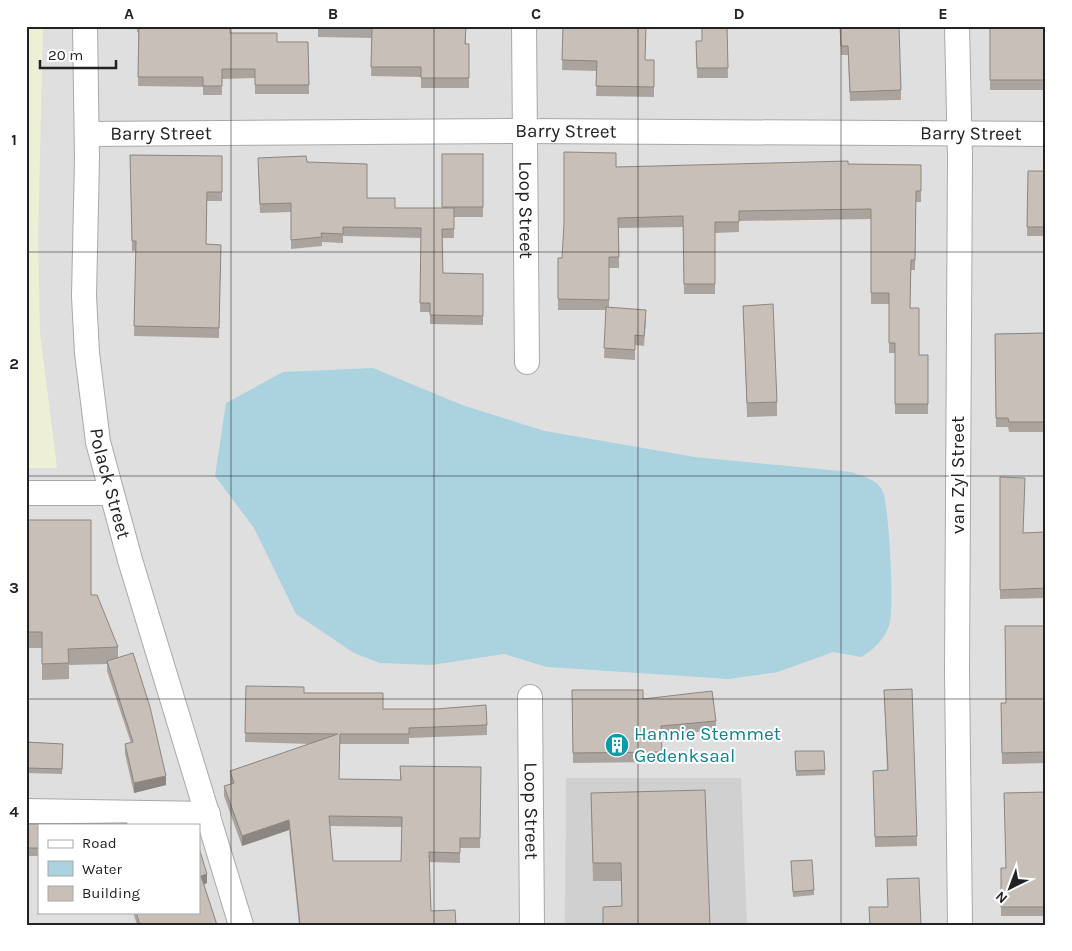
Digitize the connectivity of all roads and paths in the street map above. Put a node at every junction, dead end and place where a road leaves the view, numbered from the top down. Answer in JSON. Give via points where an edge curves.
{"nodes":[{"id":1,"x":86,"y":26,"type":"edge"},
{"id":2,"x":524,"y":26,"type":"edge"},
{"id":3,"x":957,"y":26,"type":"edge"},
{"id":4,"x":525,"y":131,"type":"junction"},
{"id":5,"x":959,"y":133,"type":"junction"},
{"id":6,"x":87,"y":134,"type":"junction"},
{"id":7,"x":1046,"y":134,"type":"edge"},
{"id":8,"x":527,"y":362,"type":"dead end"},
{"id":9,"x":26,"y":493,"type":"edge"},
{"id":10,"x":111,"y":493,"type":"junction"},
{"id":11,"x":530,"y":697,"type":"dead end"},
{"id":12,"x":26,"y":811,"type":"edge"},
{"id":13,"x":208,"y":814,"type":"junction"},
{"id":14,"x":241,"y":925,"type":"edge"},
{"id":15,"x":532,"y":925,"type":"edge"},
{"id":16,"x":960,"y":925,"type":"edge"}],
"edges":[{"from":1,"to":6,"type":"street","name":"Polack Street"},
{"from":2,"to":4,"type":"street","name":"Loop Street"},
{"from":3,"to":5,"type":"street","name":"van Zyl Street"},
{"from":4,"to":5,"type":"street","name":"Barry Street"},
{"from":4,"to":6,"type":"street","name":"Barry Street"},
{"from":4,"to":8,"type":"street","name":"Loop Street"},
{"from":5,"to":7,"type":"street","name":"Barry Street"},
{"from":5,"to":16,"type":"street","name":"van Zyl Street","via":[[957,672]]},
{"from":6,"to":10,"type":"street","name":"Polack Street","via":[[84,296],[87,353],[98,442]]},
{"from":9,"to":10,"type":"street"},
{"from":10,"to":13,"type":"street","name":"Polack Street"},
{"from":11,"to":15,"type":"street","name":"Loop Street"},
{"from":12,"to":13,"type":"street"},
{"from":13,"to":14,"type":"street","name":"Polack Street"}]}
